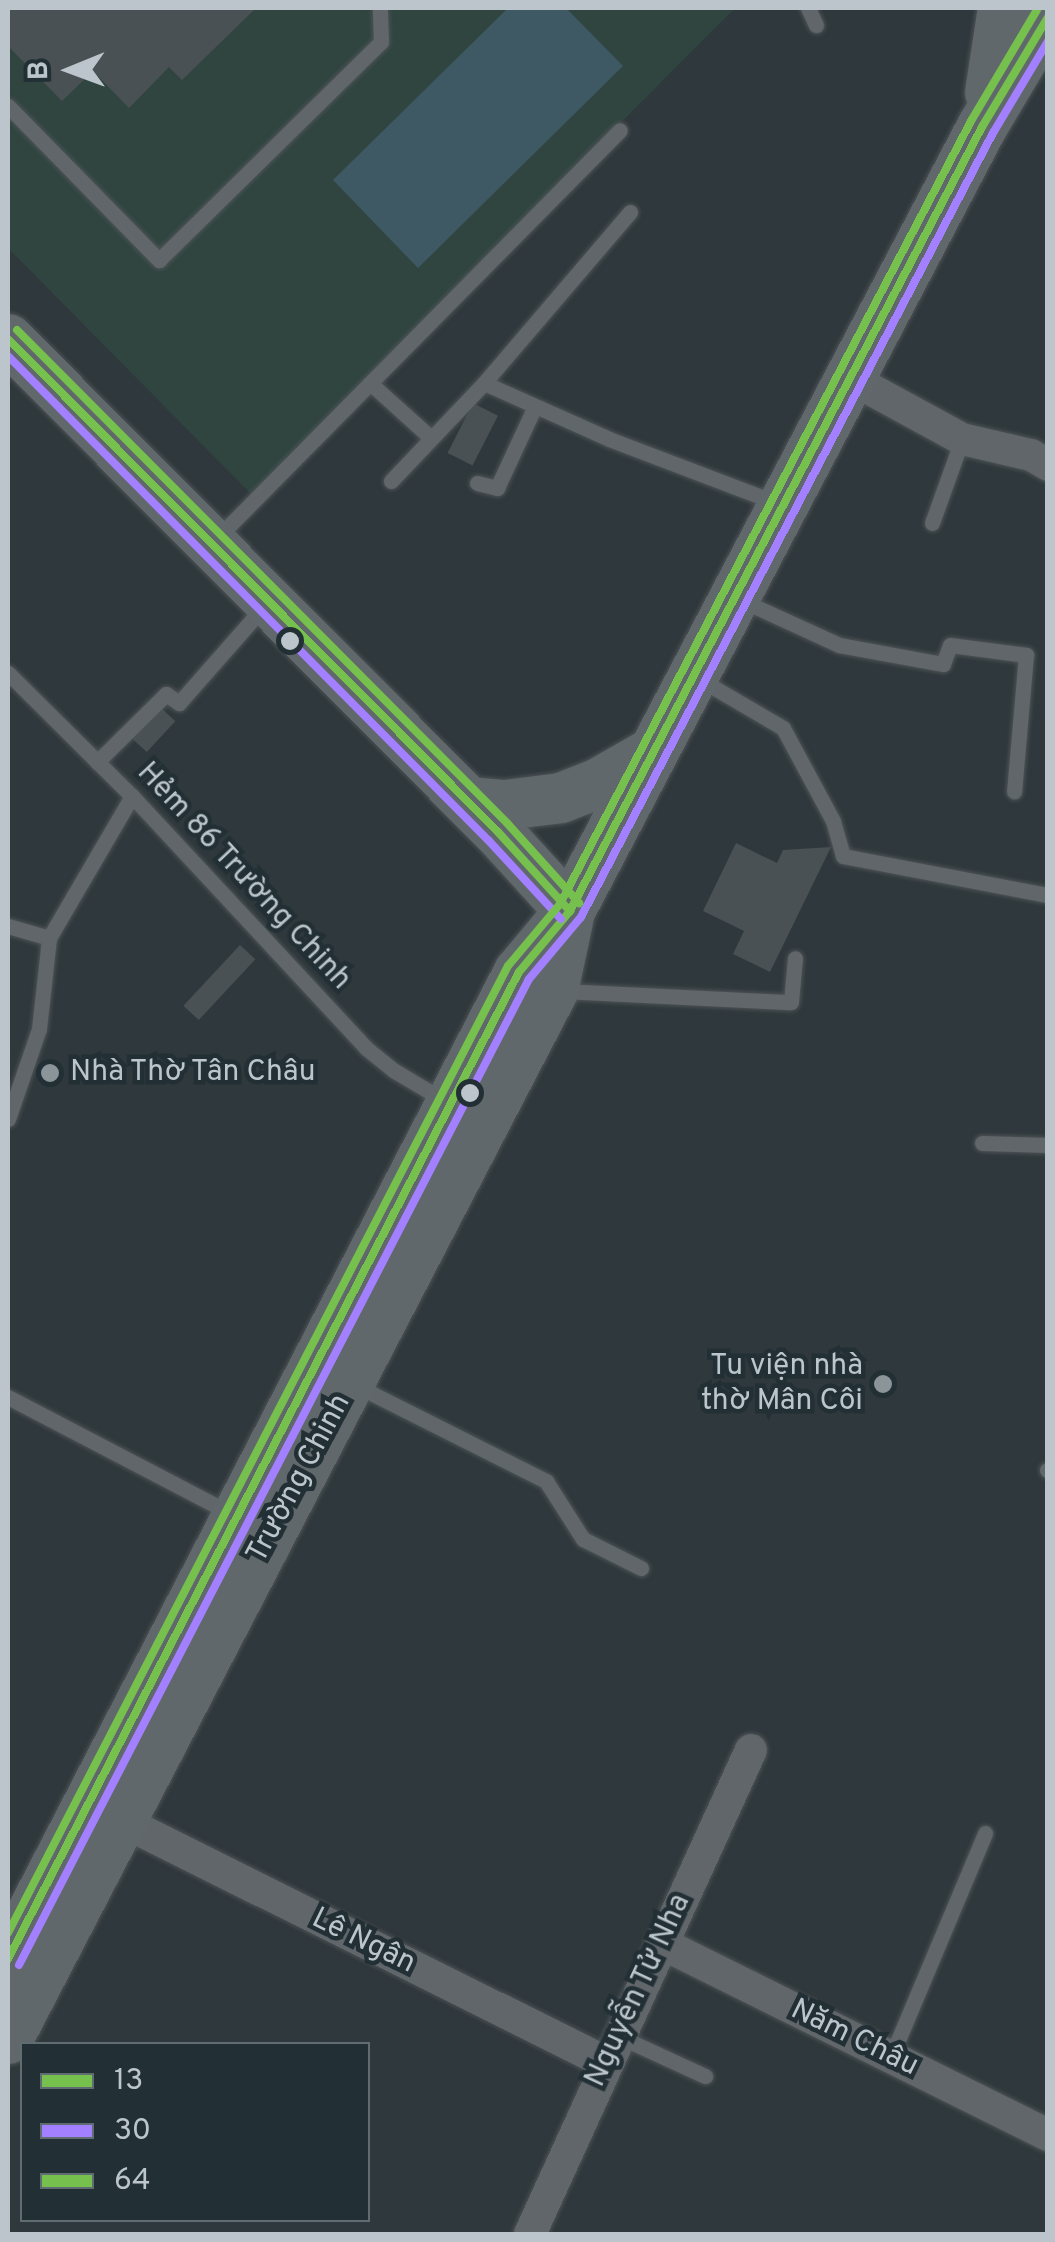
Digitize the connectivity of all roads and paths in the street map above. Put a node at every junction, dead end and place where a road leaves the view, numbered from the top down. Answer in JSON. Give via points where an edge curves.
{"nodes":[{"id":1,"x":380,"y":8,"type":"edge"},
{"id":2,"x":808,"y":8,"type":"edge"},
{"id":3,"x":1003,"y":8,"type":"edge"},
{"id":4,"x":1048,"y":16,"type":"edge"},
{"id":5,"x":816,"y":25,"type":"dead end"},
{"id":6,"x":1048,"y":54,"type":"edge"},
{"id":7,"x":8,"y":106,"type":"edge"},
{"id":8,"x":982,"y":127,"type":"junction"},
{"id":9,"x":620,"y":130,"type":"dead end"},
{"id":10,"x":630,"y":212,"type":"dead end"},
{"id":11,"x":8,"y":338,"type":"edge"},
{"id":12,"x":850,"y":378,"type":"junction"},
{"id":13,"x":370,"y":383,"type":"junction"},
{"id":14,"x":484,"y":383,"type":"junction"},
{"id":15,"x":536,"y":406,"type":"junction"},
{"id":16,"x":432,"y":438,"type":"junction"},
{"id":17,"x":962,"y":439,"type":"junction"},
{"id":18,"x":1048,"y":465,"type":"edge"},
{"id":19,"x":392,"y":481,"type":"dead end"},
{"id":20,"x":478,"y":483,"type":"dead end"},
{"id":21,"x":783,"y":505,"type":"junction"},
{"id":22,"x":932,"y":523,"type":"dead end"},
{"id":23,"x":211,"y":544,"type":"junction"},
{"id":24,"x":734,"y":597,"type":"junction"},
{"id":25,"x":268,"y":602,"type":"junction"},
{"id":26,"x":8,"y":674,"type":"edge"},
{"id":27,"x":694,"y":675,"type":"junction"},
{"id":28,"x":653,"y":752,"type":"junction"},
{"id":29,"x":97,"y":762,"type":"junction"},
{"id":30,"x":1014,"y":791,"type":"dead end"},
{"id":31,"x":132,"y":796,"type":"junction"},
{"id":32,"x":468,"y":802,"type":"junction"},
{"id":33,"x":1048,"y":895,"type":"edge"},
{"id":34,"x":570,"y":911,"type":"junction"},
{"id":35,"x":8,"y":926,"type":"edge"},
{"id":36,"x":49,"y":938,"type":"junction"},
{"id":37,"x":795,"y":958,"type":"dead end"},
{"id":38,"x":553,"y":991,"type":"junction"},
{"id":39,"x":450,"y":1104,"type":"junction"},
{"id":40,"x":8,"y":1118,"type":"edge"},
{"id":41,"x":982,"y":1143,"type":"dead end"},
{"id":42,"x":1048,"y":1145,"type":"edge"},
{"id":43,"x":332,"y":1373,"type":"junction"},
{"id":44,"x":8,"y":1398,"type":"edge"},
{"id":45,"x":236,"y":1516,"type":"junction"},
{"id":46,"x":641,"y":1568,"type":"dead end"},
{"id":47,"x":751,"y":1750,"type":"dead end"},
{"id":48,"x":122,"y":1821,"type":"junction"},
{"id":49,"x":985,"y":1833,"type":"dead end"},
{"id":50,"x":661,"y":1943,"type":"junction"},
{"id":51,"x":8,"y":1959,"type":"edge"},
{"id":52,"x":8,"y":2039,"type":"edge"},
{"id":53,"x":611,"y":2049,"type":"junction"},
{"id":54,"x":890,"y":2057,"type":"junction"},
{"id":55,"x":706,"y":2076,"type":"dead end"},
{"id":56,"x":1048,"y":2136,"type":"edge"},
{"id":57,"x":530,"y":2234,"type":"edge"}],
"edges":[{"from":1,"to":7,"type":"lane","via":[[381,42],[160,260]]},
{"from":2,"to":5,"type":"lane"},
{"from":3,"to":8,"type":"main road"},
{"from":4,"to":8,"type":"main road","name":"Trường Chinh"},
{"from":6,"to":8,"type":"main road"},
{"from":8,"to":12,"type":"main road","name":"Trường Chinh"},
{"from":9,"to":13,"type":"lane"},
{"from":10,"to":14,"type":"lane"},
{"from":11,"to":23,"type":"main road"},
{"from":12,"to":17,"type":"street"},
{"from":12,"to":21,"type":"main road","name":"Trường Chinh"},
{"from":13,"to":16,"type":"lane"},
{"from":13,"to":23,"type":"lane"},
{"from":14,"to":15,"type":"lane"},
{"from":14,"to":16,"type":"lane"},
{"from":15,"to":20,"type":"lane","via":[[497,488]]},
{"from":15,"to":21,"type":"lane"},
{"from":16,"to":19,"type":"lane"},
{"from":17,"to":18,"type":"street"},
{"from":17,"to":22,"type":"lane"},
{"from":21,"to":24,"type":"main road","name":"Trường Chinh"},
{"from":23,"to":25,"type":"main road"},
{"from":24,"to":27,"type":"main road","name":"Trường Chinh"},
{"from":24,"to":30,"type":"lane","via":[[839,645],[943,664],[950,645],[1026,655]]},
{"from":25,"to":29,"type":"lane","via":[[178,703],[166,694]]},
{"from":25,"to":32,"type":"main road"},
{"from":26,"to":29,"type":"lane","name":"Hẻm 86 Trường Chinh"},
{"from":27,"to":28,"type":"main road","name":"Trường Chinh"},
{"from":27,"to":33,"type":"lane","via":[[782,728],[833,821],[843,856]]},
{"from":28,"to":32,"type":"main road","via":[[561,798]]},
{"from":28,"to":34,"type":"main road","name":"Trường Chinh"},
{"from":29,"to":31,"type":"lane","name":"Hẻm 86 Trường Chinh"},
{"from":31,"to":36,"type":"lane"},
{"from":31,"to":39,"type":"lane","name":"Hẻm 86 Trường Chinh","via":[[366,1048]]},
{"from":32,"to":34,"type":"main road"},
{"from":34,"to":38,"type":"main road","name":"Trường Chinh"},
{"from":34,"to":39,"type":"main road","name":"Trường Chinh","via":[[519,972]]},
{"from":35,"to":36,"type":"lane"},
{"from":36,"to":40,"type":"lane","via":[[39,1029]]},
{"from":37,"to":38,"type":"lane","via":[[791,1002]]},
{"from":38,"to":43,"type":"main road","name":"Trường Chinh"},
{"from":39,"to":43,"type":"main road","name":"Trường Chinh"},
{"from":41,"to":42,"type":"lane"},
{"from":43,"to":45,"type":"main road","name":"Trường Chinh"},
{"from":43,"to":46,"type":"lane","via":[[546,1480],[582,1539]]},
{"from":43,"to":48,"type":"main road","name":"Trường Chinh"},
{"from":44,"to":45,"type":"lane"},
{"from":45,"to":51,"type":"main road","name":"Trường Chinh"},
{"from":47,"to":50,"type":"street","name":"Nguyễn Tử Nha"},
{"from":48,"to":52,"type":"main road","name":"Trường Chinh"},
{"from":48,"to":53,"type":"street","name":"Lê Ngân"},
{"from":49,"to":54,"type":"lane"},
{"from":50,"to":53,"type":"street","name":"Nguyễn Tử Nha"},
{"from":50,"to":54,"type":"street","name":"Năm Châu"},
{"from":53,"to":55,"type":"lane"},
{"from":53,"to":57,"type":"street","name":"Nguyễn Tử Nha"},
{"from":54,"to":56,"type":"street","name":"Năm Châu"}]}
